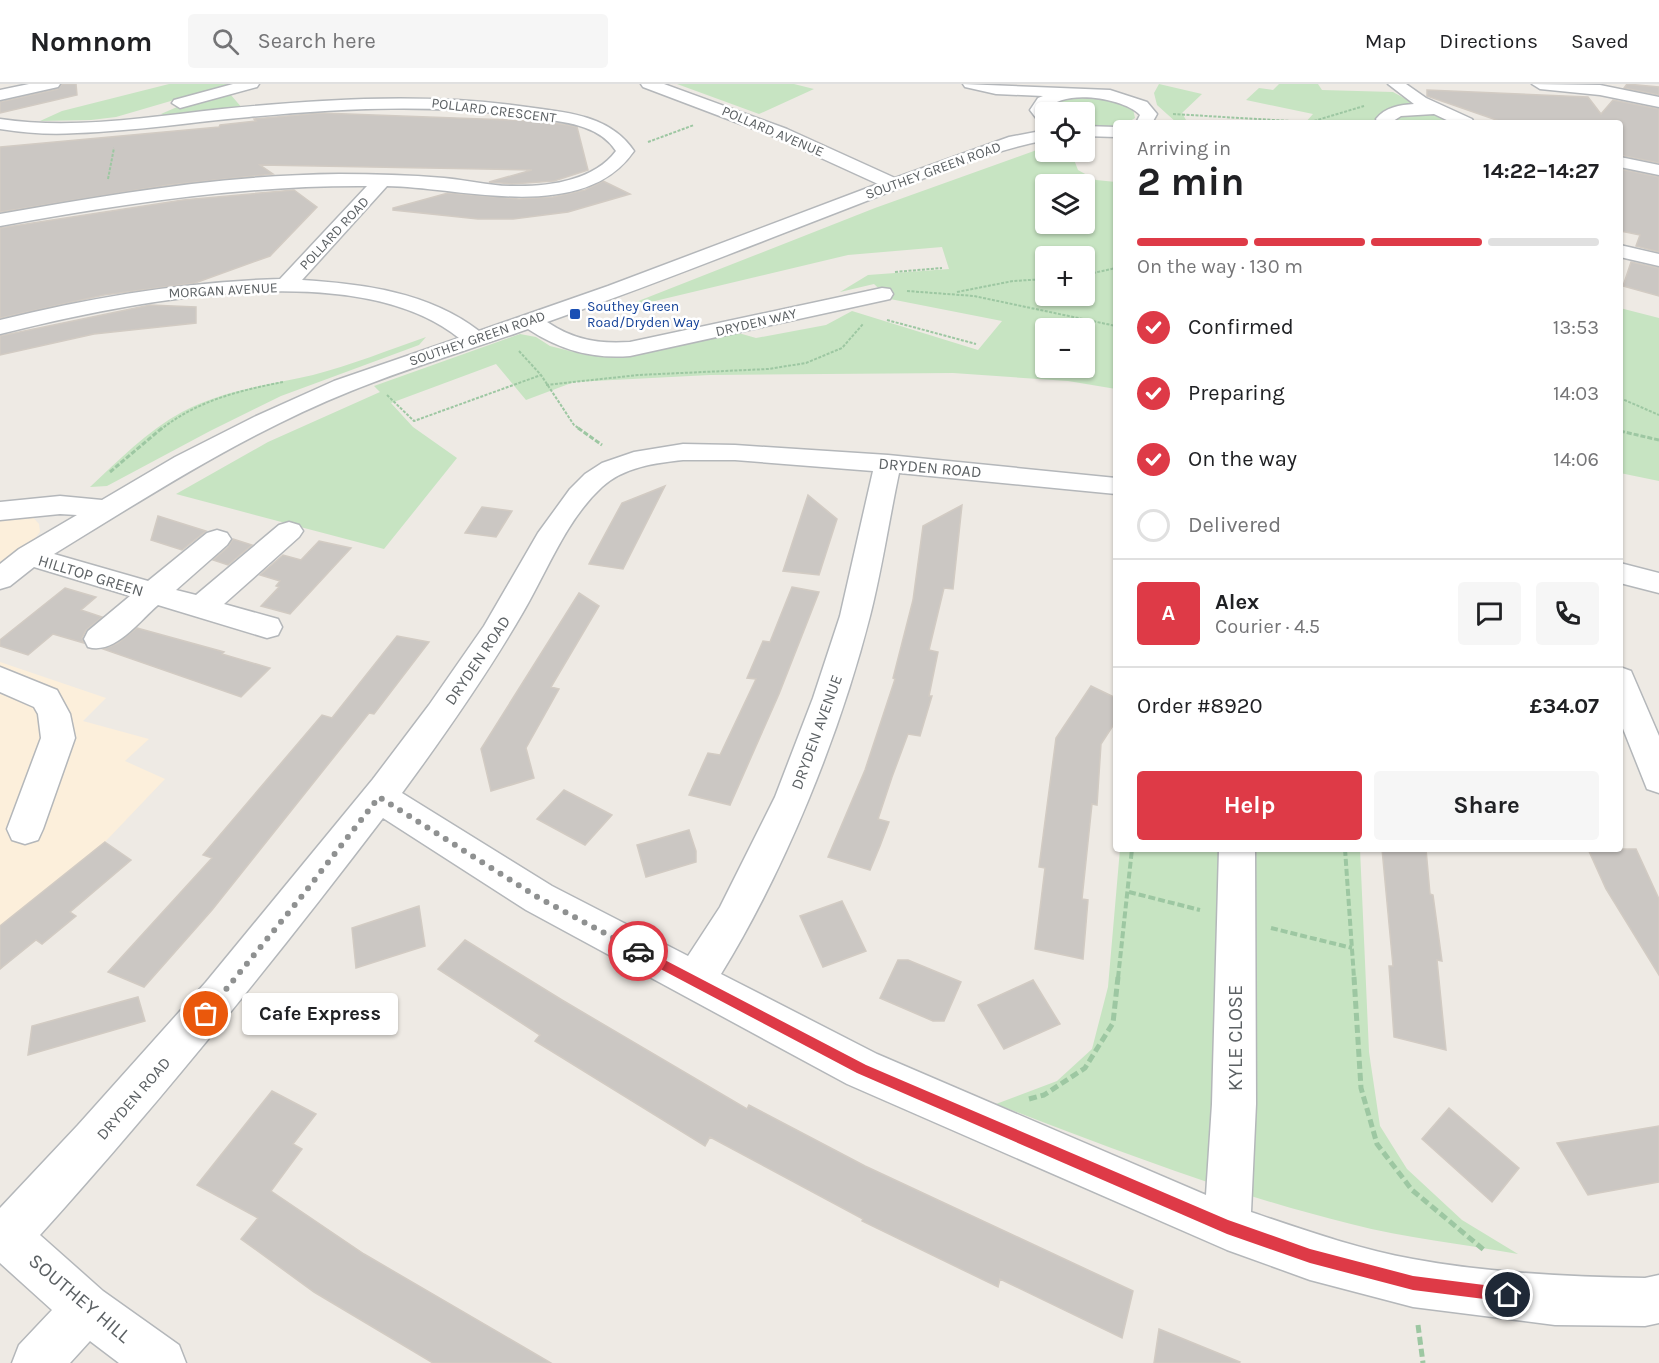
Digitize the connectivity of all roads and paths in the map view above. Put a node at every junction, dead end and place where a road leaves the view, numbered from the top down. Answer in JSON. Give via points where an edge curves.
{"nodes":[{"id":1,"x":52,"y":84,"type":"edge"},
{"id":2,"x":251,"y":84,"type":"edge"},
{"id":3,"x":649,"y":84,"type":"edge"},
{"id":4,"x":971,"y":84,"type":"edge"},
{"id":5,"x":1540,"y":84,"type":"edge"},
{"id":6,"x":1398,"y":86,"type":"edge"},
{"id":7,"x":996,"y":89,"type":"junction"},
{"id":8,"x":1065,"y":92,"type":"junction"},
{"id":9,"x":1138,"y":92,"type":"edge"},
{"id":10,"x":0,"y":95,"type":"edge"},
{"id":11,"x":1041,"y":102,"type":"edge"},
{"id":12,"x":1659,"y":102,"type":"edge"},
{"id":13,"x":1035,"y":109,"type":"edge"},
{"id":14,"x":1433,"y":109,"type":"junction"},
{"id":15,"x":729,"y":112,"type":"junction"},
{"id":16,"x":1151,"y":119,"type":"edge"},
{"id":17,"x":1384,"y":119,"type":"dead end"},
{"id":18,"x":1278,"y":120,"type":"edge"},
{"id":19,"x":1316,"y":120,"type":"edge"},
{"id":20,"x":1459,"y":120,"type":"edge"},
{"id":21,"x":0,"y":124,"type":"edge"},
{"id":22,"x":123,"y":124,"type":"junction"},
{"id":23,"x":1035,"y":125,"type":"edge"},
{"id":24,"x":1095,"y":131,"type":"edge"},
{"id":25,"x":1113,"y":132,"type":"edge"},
{"id":26,"x":1035,"y":137,"type":"edge"},
{"id":27,"x":1015,"y":141,"type":"junction"},
{"id":28,"x":625,"y":151,"type":"junction"},
{"id":29,"x":1623,"y":163,"type":"edge"},
{"id":30,"x":1659,"y":170,"type":"edge"},
{"id":31,"x":382,"y":180,"type":"junction"},
{"id":32,"x":894,"y":184,"type":"junction"},
{"id":33,"x":103,"y":203,"type":"junction"},
{"id":34,"x":0,"y":220,"type":"edge"},
{"id":35,"x":1623,"y":252,"type":"edge"},
{"id":36,"x":1659,"y":260,"type":"edge"},
{"id":37,"x":1113,"y":269,"type":"edge"},
{"id":38,"x":1095,"y":273,"type":"edge"},
{"id":39,"x":1035,"y":280,"type":"edge"},
{"id":40,"x":285,"y":286,"type":"junction"},
{"id":41,"x":953,"y":292,"type":"junction"},
{"id":42,"x":867,"y":302,"type":"junction"},
{"id":43,"x":529,"y":320,"type":"junction"},
{"id":44,"x":1113,"y":325,"type":"edge"},
{"id":45,"x":0,"y":327,"type":"edge"},
{"id":46,"x":499,"y":331,"type":"junction"},
{"id":47,"x":475,"y":339,"type":"junction"},
{"id":48,"x":976,"y":344,"type":"dead end"},
{"id":49,"x":541,"y":375,"type":"junction"},
{"id":50,"x":368,"y":377,"type":"junction"},
{"id":51,"x":546,"y":385,"type":"junction"},
{"id":52,"x":1623,"y":399,"type":"edge"},
{"id":53,"x":1659,"y":415,"type":"edge"},
{"id":54,"x":1623,"y":432,"type":"edge"},
{"id":55,"x":1659,"y":441,"type":"edge"},
{"id":56,"x":627,"y":463,"type":"junction"},
{"id":57,"x":888,"y":464,"type":"junction"},
{"id":58,"x":1113,"y":486,"type":"edge"},
{"id":59,"x":105,"y":509,"type":"junction"},
{"id":60,"x":0,"y":511,"type":"edge"},
{"id":61,"x":289,"y":531,"type":"dead end"},
{"id":62,"x":217,"y":539,"type":"dead end"},
{"id":63,"x":29,"y":556,"type":"junction"},
{"id":64,"x":1623,"y":574,"type":"edge"},
{"id":65,"x":0,"y":579,"type":"edge"},
{"id":66,"x":1659,"y":583,"type":"edge"},
{"id":67,"x":153,"y":593,"type":"junction"},
{"id":68,"x":201,"y":608,"type":"junction"},
{"id":69,"x":267,"y":627,"type":"dead end"},
{"id":70,"x":99,"y":639,"type":"dead end"},
{"id":71,"x":0,"y":679,"type":"edge"},
{"id":72,"x":1623,"y":687,"type":"edge"},
{"id":73,"x":1659,"y":779,"type":"edge"},
{"id":74,"x":379,"y":797,"type":"junction"},
{"id":75,"x":25,"y":829,"type":"dead end"},
{"id":76,"x":1132,"y":852,"type":"edge"},
{"id":77,"x":1237,"y":852,"type":"edge"},
{"id":78,"x":1345,"y":852,"type":"edge"},
{"id":79,"x":694,"y":981,"type":"junction"},
{"id":80,"x":1021,"y":1101,"type":"dead end"},
{"id":81,"x":1227,"y":1227,"type":"junction"},
{"id":82,"x":3,"y":1234,"type":"edge"},
{"id":83,"x":1489,"y":1253,"type":"dead end"},
{"id":84,"x":1659,"y":1299,"type":"edge"},
{"id":85,"x":86,"y":1308,"type":"junction"},
{"id":86,"x":37,"y":1363,"type":"edge"},
{"id":87,"x":161,"y":1363,"type":"edge"}],
"edges":[{"from":1,"to":10,"type":"street"},
{"from":2,"to":22,"type":"street"},
{"from":3,"to":15,"type":"street","name":"POLLARD AVENUE"},
{"from":4,"to":7,"type":"street"},
{"from":5,"to":12,"type":"street","via":[[1600,90]]},
{"from":6,"to":14,"type":"street"},
{"from":6,"to":19,"type":"path","via":[[1391,95]]},
{"from":7,"to":8,"type":"street"},
{"from":7,"to":13,"type":"street"},
{"from":8,"to":9,"type":"street","via":[[1096,91],[1126,97]]},
{"from":8,"to":11,"type":"street","name":"SOUTHEY GREEN ROAD"},
{"from":9,"to":16,"type":"street"},
{"from":14,"to":17,"type":"street","via":[[1396,112]]},
{"from":14,"to":20,"type":"street"},
{"from":15,"to":28,"type":"path"},
{"from":15,"to":32,"type":"street","name":"POLLARD AVENUE"},
{"from":16,"to":18,"type":"path","via":[[1181,114]]},
{"from":21,"to":22,"type":"street","name":"POLLARD CRESCENT"},
{"from":22,"to":28,"type":"street","name":"POLLARD CRESCENT","via":[[315,106],[435,102],[570,119],[612,134]]},
{"from":22,"to":33,"type":"path"},
{"from":23,"to":27,"type":"street","name":"SOUTHEY GREEN ROAD"},
{"from":24,"to":25,"type":"street"},
{"from":26,"to":27,"type":"street","name":"SOUTHEY GREEN ROAD"},
{"from":27,"to":32,"type":"street","name":"SOUTHEY GREEN ROAD"},
{"from":28,"to":31,"type":"street","via":[[611,168],[596,177],[530,192]]},
{"from":29,"to":30,"type":"street"},
{"from":31,"to":33,"type":"street","via":[[272,183]]},
{"from":31,"to":40,"type":"street","name":"POLLARD ROAD"},
{"from":32,"to":43,"type":"street","name":"SOUTHEY GREEN ROAD"},
{"from":33,"to":34,"type":"street"},
{"from":35,"to":36,"type":"street"},
{"from":37,"to":38,"type":"path"},
{"from":39,"to":41,"type":"path"},
{"from":40,"to":45,"type":"street","name":"MORGAN AVENUE","via":[[165,292]]},
{"from":40,"to":47,"type":"street","name":"MORGAN AVENUE","via":[[382,296],[451,321]]},
{"from":41,"to":42,"type":"path","via":[[907,291]]},
{"from":41,"to":44,"type":"path"},
{"from":42,"to":43,"type":"street","name":"DRYDEN WAY","via":[[624,351],[568,344]]},
{"from":42,"to":48,"type":"path","via":[[884,319]]},
{"from":42,"to":51,"type":"path","via":[[861,318],[863,324],[839,350],[815,360],[781,367]]},
{"from":43,"to":46,"type":"street","name":"SOUTHEY GREEN ROAD"},
{"from":46,"to":47,"type":"street","name":"SOUTHEY GREEN ROAD"},
{"from":46,"to":49,"type":"path"},
{"from":47,"to":50,"type":"street","name":"SOUTHEY GREEN ROAD"},
{"from":49,"to":50,"type":"path","via":[[414,421]]},
{"from":49,"to":51,"type":"path"},
{"from":50,"to":59,"type":"street","name":"SOUTHEY GREEN ROAD","via":[[263,422]]},
{"from":51,"to":56,"type":"path","via":[[574,425]]},
{"from":52,"to":53,"type":"path"},
{"from":54,"to":55,"type":"path"},
{"from":56,"to":57,"type":"street","name":"DRYDEN ROAD","via":[[671,453],[708,452]]},
{"from":56,"to":74,"type":"street","name":"DRYDEN ROAD","via":[[607,470],[571,503],[509,612]]},
{"from":57,"to":58,"type":"street","name":"DRYDEN ROAD"},
{"from":57,"to":79,"type":"street","name":"DRYDEN AVENUE","via":[[855,616],[796,786],[734,919]]},
{"from":59,"to":60,"type":"street","via":[[60,505]]},
{"from":59,"to":63,"type":"street","name":"SOUTHEY GREEN ROAD"},
{"from":61,"to":68,"type":"street"},
{"from":62,"to":67,"type":"street","name":"HILLTOP GREEN"},
{"from":63,"to":65,"type":"street","name":"SOUTHEY GREEN ROAD"},
{"from":63,"to":67,"type":"street","name":"HILLTOP GREEN"},
{"from":64,"to":66,"type":"street"},
{"from":67,"to":68,"type":"street","name":"HILLTOP GREEN"},
{"from":67,"to":70,"type":"street","name":"HILLTOP GREEN"},
{"from":68,"to":69,"type":"street","name":"HILLTOP GREEN"},
{"from":71,"to":75,"type":"street","via":[[46,699],[54,714],[58,738]]},
{"from":72,"to":73,"type":"street"},
{"from":74,"to":79,"type":"street","via":[[539,898]]},
{"from":74,"to":82,"type":"street","name":"DRYDEN ROAD","via":[[221,997],[116,1118]]},
{"from":76,"to":80,"type":"path","via":[[1113,1023],[1085,1068],[1044,1095]]},
{"from":77,"to":81,"type":"street","name":"KYLE CLOSE","via":[[1234,1104]]},
{"from":78,"to":83,"type":"path","via":[[1361,1088],[1377,1144],[1412,1190]]},
{"from":79,"to":81,"type":"street","via":[[862,1069]]},
{"from":81,"to":84,"type":"street","via":[[1310,1256],[1413,1283],[1555,1301]]},
{"from":82,"to":85,"type":"street","name":"SOUTHEY HILL"},
{"from":85,"to":86,"type":"street"},
{"from":85,"to":87,"type":"street","name":"SOUTHEY HILL"}]}
